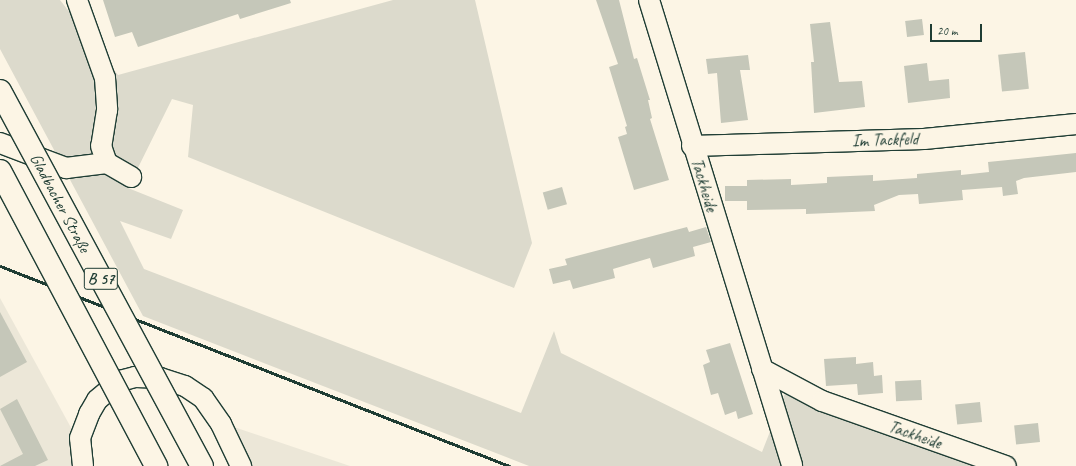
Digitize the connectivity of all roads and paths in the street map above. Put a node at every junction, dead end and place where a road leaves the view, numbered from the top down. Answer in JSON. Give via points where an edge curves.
{"nodes":[{"id":1,"x":77,"y":0,"type":"edge"},
{"id":2,"x":649,"y":0,"type":"edge"},
{"id":3,"x":0,"y":91,"type":"edge"},
{"id":4,"x":1076,"y":124,"type":"edge"},
{"id":5,"x":0,"y":143,"type":"edge"},
{"id":6,"x":692,"y":146,"type":"junction"},
{"id":7,"x":107,"y":163,"type":"junction"},
{"id":8,"x":0,"y":170,"type":"edge"},
{"id":9,"x":131,"y":176,"type":"dead end"},
{"id":10,"x":762,"y":368,"type":"junction"},
{"id":11,"x":83,"y":466,"type":"edge"},
{"id":12,"x":156,"y":466,"type":"edge"},
{"id":13,"x":202,"y":466,"type":"edge"},
{"id":14,"x":241,"y":466,"type":"edge"},
{"id":15,"x":792,"y":466,"type":"edge"},
{"id":16,"x":1006,"y":466,"type":"edge"}],
"edges":[{"from":1,"to":7,"type":"street","via":[[105,78],[107,110],[100,146]]},
{"from":2,"to":6,"type":"street","name":"Tackheide"},
{"from":3,"to":13,"type":"main road","name":"Gladbacher Straße","number":"B 57","bridge":true},
{"from":4,"to":6,"type":"street","name":"Im Tackfeld","via":[[924,139]]},
{"from":5,"to":7,"type":"street","via":[[66,168]]},
{"from":6,"to":10,"type":"street","name":"Tackheide"},
{"from":7,"to":9,"type":"street"},
{"from":8,"to":12,"type":"main road","number":"B 57","bridge":true},
{"from":10,"to":15,"type":"street","name":"Tackheide"},
{"from":10,"to":16,"type":"street","name":"Tackheide","via":[[822,401]]},
{"from":11,"to":14,"type":"street","via":[[80,438],[89,414],[98,400],[120,381],[135,377],[160,378],[185,386],[203,398],[222,424]]}]}
